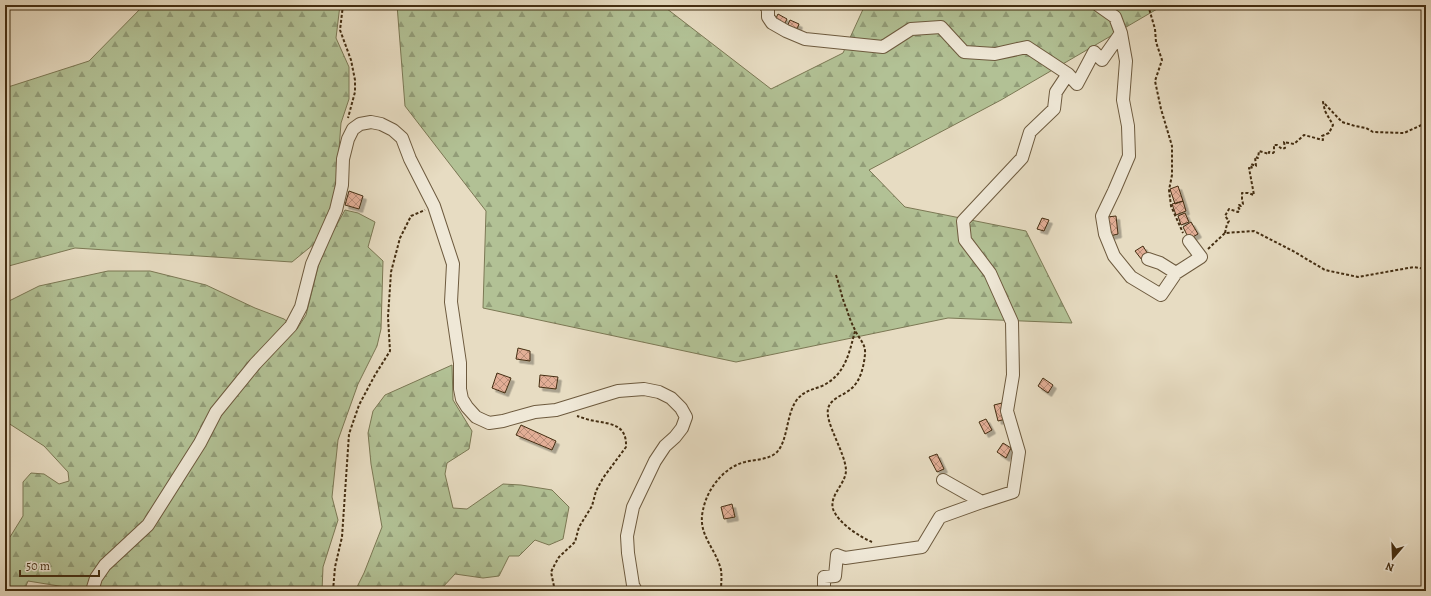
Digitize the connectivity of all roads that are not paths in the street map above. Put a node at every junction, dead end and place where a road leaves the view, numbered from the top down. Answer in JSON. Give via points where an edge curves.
{"nodes":[{"id":1,"x":765,"y":5,"type":"edge"},
{"id":2,"x":1098,"y":5,"type":"edge"},
{"id":3,"x":1121,"y":33,"type":"junction"},
{"id":4,"x":1068,"y":74,"type":"junction"},
{"id":5,"x":1189,"y":240,"type":"road end"},
{"id":6,"x":1148,"y":259,"type":"dead end"},
{"id":7,"x":1176,"y":273,"type":"junction"},
{"id":8,"x":943,"y":480,"type":"dead end"},
{"id":9,"x":982,"y":502,"type":"junction"},
{"id":10,"x":92,"y":591,"type":"edge"},
{"id":11,"x":636,"y":591,"type":"edge"},
{"id":12,"x":824,"y":591,"type":"edge"}],
"edges":[{"from":1,"to":4,"type":"street","via":[[772,23],[805,39],[883,46],[912,29],[941,27],[964,52],[995,54],[1027,47]]},
{"from":2,"to":3,"type":"street","via":[[1115,16]]},
{"from":3,"to":4,"type":"street","via":[[1102,60],[1094,52],[1077,84]]},
{"from":3,"to":7,"type":"street","via":[[1126,61],[1123,100],[1128,126],[1129,156],[1102,216],[1105,234],[1114,256],[1131,277],[1162,295]]},
{"from":4,"to":9,"type":"street","via":[[1056,92],[1054,109],[1030,132],[1022,158],[963,221],[965,240],[990,273],[1012,322],[1013,375],[1007,411],[1019,452],[1013,492]]},
{"from":5,"to":7,"type":"street","via":[[1201,257]]},
{"from":6,"to":7,"type":"street"},
{"from":8,"to":9,"type":"street"},
{"from":9,"to":12,"type":"street","via":[[940,516],[922,547],[845,558],[836,555],[835,576],[824,577]]},
{"from":10,"to":11,"type":"street","via":[[104,565],[148,525],[200,443],[216,412],[255,364],[291,326],[301,307],[312,264],[336,210],[348,139],[353,129],[360,124],[371,122],[393,130],[402,138],[434,206],[454,264],[451,302],[460,362],[461,394],[467,407],[476,417],[489,423],[503,421],[535,412],[556,410],[618,391],[660,392],[682,408],[686,417],[682,428],[655,461],[633,507],[627,536]]}]}
